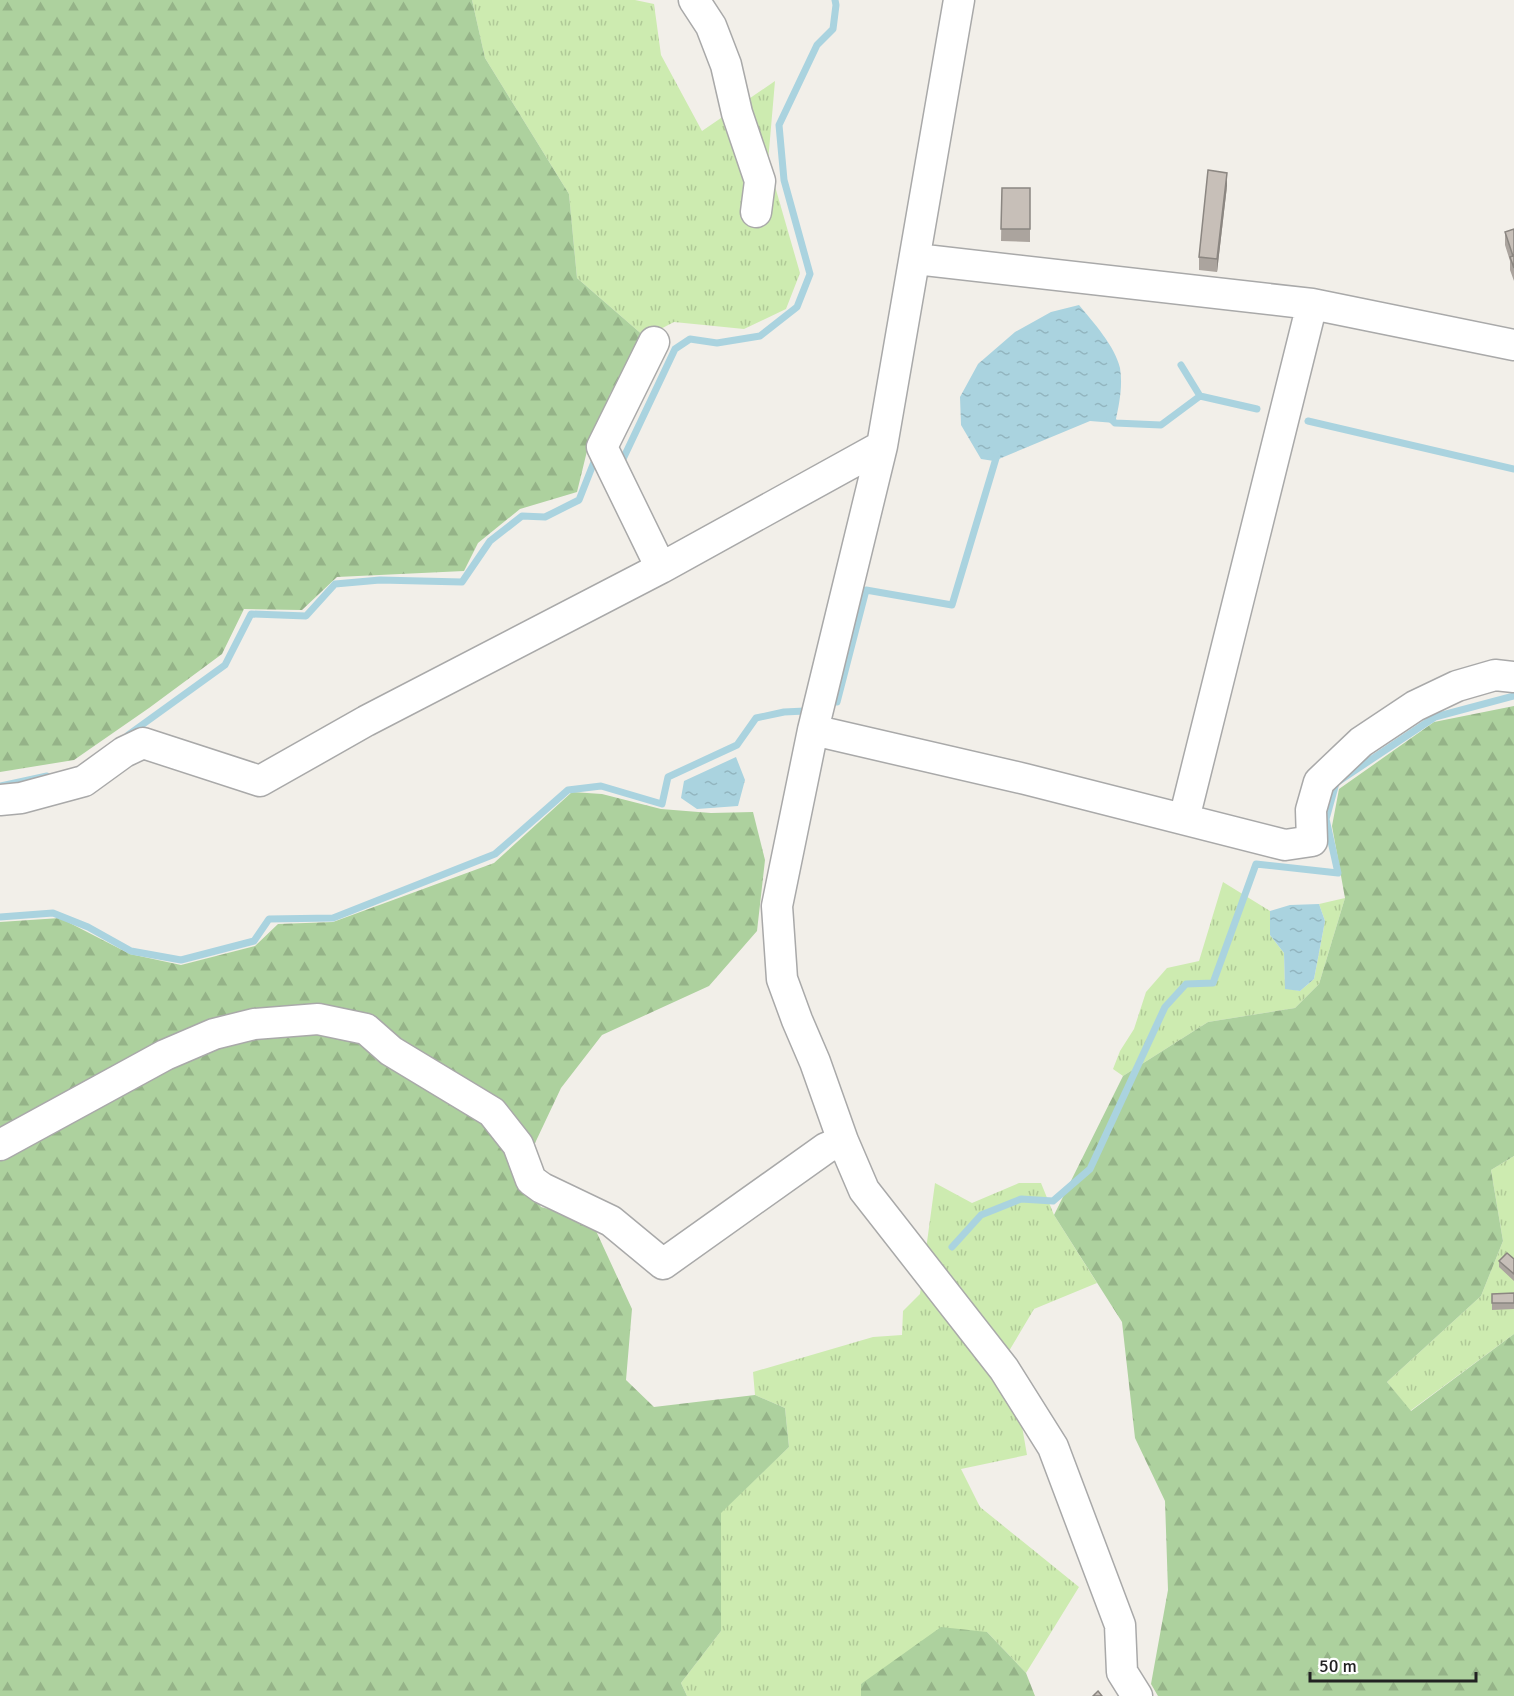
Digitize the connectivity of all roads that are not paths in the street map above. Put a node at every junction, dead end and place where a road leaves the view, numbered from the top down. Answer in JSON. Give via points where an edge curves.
{"nodes":[{"id":1,"x":694,"y":0,"type":"edge"},
{"id":2,"x":959,"y":0,"type":"edge"},
{"id":3,"x":756,"y":212,"type":"dead end"},
{"id":4,"x":916,"y":259,"type":"junction"},
{"id":5,"x":1312,"y":304,"type":"junction"},
{"id":6,"x":654,"y":342,"type":"dead end"},
{"id":7,"x":1514,"y":345,"type":"edge"},
{"id":8,"x":882,"y":446,"type":"junction"},
{"id":9,"x":661,"y":568,"type":"junction"},
{"id":10,"x":1514,"y":677,"type":"edge"},
{"id":11,"x":813,"y":730,"type":"junction"},
{"id":12,"x":0,"y":800,"type":"edge"},
{"id":13,"x":1184,"y":819,"type":"junction"},
{"id":14,"x":843,"y":1141,"type":"junction"},
{"id":15,"x":0,"y":1145,"type":"edge"},
{"id":16,"x":1137,"y":1696,"type":"edge"}],
"edges":[{"from":1,"to":3,"type":"street","via":[[711,26],[726,65],[760,182]]},
{"from":2,"to":4,"type":"street"},
{"from":4,"to":5,"type":"street"},
{"from":4,"to":8,"type":"street"},
{"from":5,"to":7,"type":"street"},
{"from":5,"to":13,"type":"street"},
{"from":6,"to":9,"type":"street","via":[[602,447]]},
{"from":8,"to":9,"type":"street"},
{"from":8,"to":11,"type":"street"},
{"from":9,"to":12,"type":"street","via":[[366,721],[260,781],[143,743],[84,781]]},
{"from":10,"to":13,"type":"street","via":[[1495,675],[1457,686],[1415,706],[1361,742],[1319,782],[1311,810],[1312,842],[1285,845]]},
{"from":11,"to":13,"type":"street"},
{"from":11,"to":14,"type":"street","via":[[777,906],[782,979]]},
{"from":14,"to":15,"type":"street","via":[[826,1148],[663,1264],[611,1221],[531,1179],[518,1145],[492,1112],[391,1051],[366,1029],[318,1019],[254,1024],[214,1034],[165,1055]]},
{"from":14,"to":16,"type":"street","via":[[864,1190],[1004,1369],[1053,1447],[1120,1625],[1122,1672]]}]}
